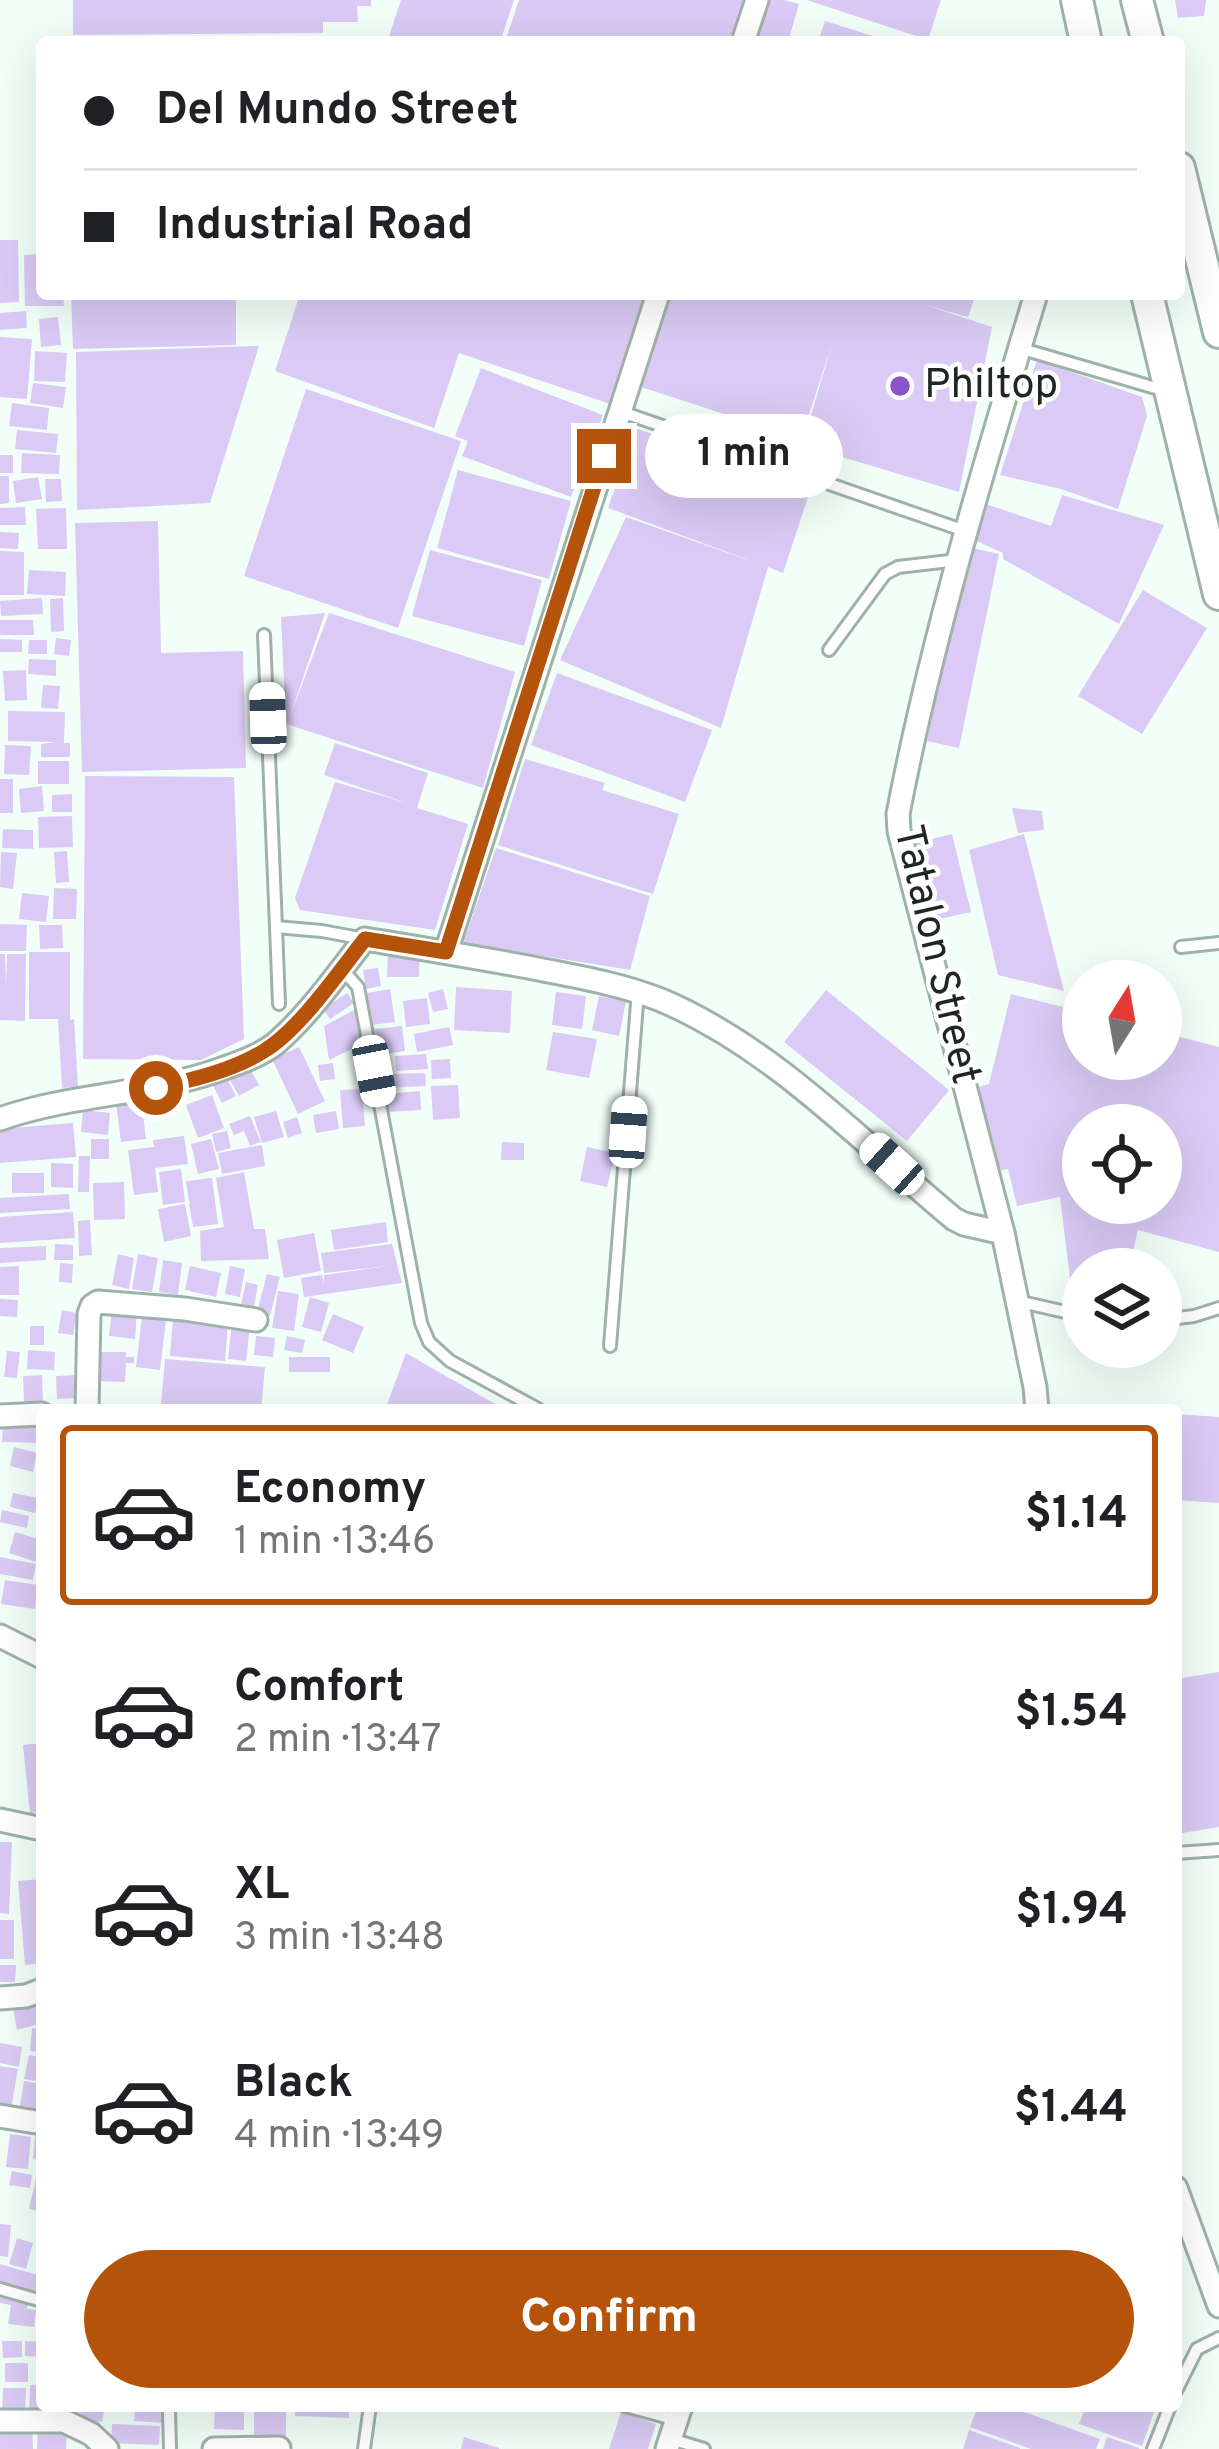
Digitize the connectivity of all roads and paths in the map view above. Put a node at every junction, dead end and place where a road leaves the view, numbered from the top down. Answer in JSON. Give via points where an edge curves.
{"nodes":[{"id":1,"x":757,"y":0,"type":"edge"},
{"id":2,"x":1077,"y":0,"type":"edge"},
{"id":3,"x":1137,"y":0,"type":"edge"},
{"id":4,"x":744,"y":36,"type":"edge"},
{"id":5,"x":1085,"y":36,"type":"edge"},
{"id":6,"x":1146,"y":36,"type":"edge"},
{"id":7,"x":1185,"y":193,"type":"edge"},
{"id":8,"x":656,"y":300,"type":"edge"},
{"id":9,"x":1034,"y":300,"type":"edge"},
{"id":10,"x":1148,"y":300,"type":"edge"},
{"id":11,"x":1219,"y":332,"type":"edge"},
{"id":12,"x":1019,"y":348,"type":"junction"},
{"id":13,"x":1171,"y":392,"type":"junction"},
{"id":14,"x":619,"y":411,"type":"junction"},
{"id":15,"x":965,"y":531,"type":"junction"},
{"id":16,"x":958,"y":560,"type":"junction"},
{"id":17,"x":1219,"y":594,"type":"edge"},
{"id":18,"x":264,"y":635,"type":"dead end"},
{"id":19,"x":830,"y":650,"type":"dead end"},
{"id":20,"x":276,"y":927,"type":"junction"},
{"id":21,"x":365,"y":939,"type":"junction"},
{"id":22,"x":1219,"y":943,"type":"edge"},
{"id":23,"x":1181,"y":947,"type":"dead end"},
{"id":24,"x":446,"y":952,"type":"junction"},
{"id":25,"x":341,"y":968,"type":"junction"},
{"id":26,"x":638,"y":992,"type":"junction"},
{"id":27,"x":279,"y":1004,"type":"dead end"},
{"id":28,"x":0,"y":1119,"type":"edge"},
{"id":29,"x":1003,"y":1233,"type":"junction"},
{"id":30,"x":1018,"y":1301,"type":"junction"},
{"id":31,"x":1219,"y":1308,"type":"edge"},
{"id":32,"x":1062,"y":1311,"type":"edge"},
{"id":33,"x":1182,"y":1317,"type":"edge"},
{"id":34,"x":256,"y":1320,"type":"dead end"},
{"id":35,"x":610,"y":1346,"type":"dead end"},
{"id":36,"x":87,"y":1404,"type":"edge"},
{"id":37,"x":529,"y":1404,"type":"edge"},
{"id":38,"x":1036,"y":1404,"type":"edge"},
{"id":39,"x":36,"y":1414,"type":"edge"},
{"id":40,"x":0,"y":1416,"type":"edge"},
{"id":41,"x":0,"y":1636,"type":"edge"},
{"id":42,"x":36,"y":1655,"type":"edge"},
{"id":43,"x":0,"y":1820,"type":"edge"},
{"id":44,"x":36,"y":1828,"type":"edge"},
{"id":45,"x":1219,"y":1850,"type":"edge"},
{"id":46,"x":1182,"y":1853,"type":"edge"},
{"id":47,"x":36,"y":1992,"type":"edge"},
{"id":48,"x":0,"y":1998,"type":"edge"},
{"id":49,"x":0,"y":2116,"type":"edge"},
{"id":50,"x":36,"y":2122,"type":"edge"},
{"id":51,"x":1182,"y":2204,"type":"edge"},
{"id":52,"x":0,"y":2290,"type":"edge"},
{"id":53,"x":36,"y":2299,"type":"edge"},
{"id":54,"x":1219,"y":2306,"type":"edge"},
{"id":55,"x":1219,"y":2338,"type":"edge"},
{"id":56,"x":1182,"y":2379,"type":"edge"},
{"id":57,"x":170,"y":2412,"type":"edge"},
{"id":58,"x":369,"y":2412,"type":"edge"},
{"id":59,"x":638,"y":2412,"type":"edge"},
{"id":60,"x":1168,"y":2412,"type":"edge"},
{"id":61,"x":0,"y":2421,"type":"edge"},
{"id":62,"x":674,"y":2428,"type":"edge"},
{"id":63,"x":279,"y":2448,"type":"edge"},
{"id":64,"x":107,"y":2449,"type":"edge"},
{"id":65,"x":170,"y":2449,"type":"edge"},
{"id":66,"x":214,"y":2449,"type":"edge"},
{"id":67,"x":364,"y":2449,"type":"edge"},
{"id":68,"x":704,"y":2449,"type":"edge"},
{"id":69,"x":1153,"y":2449,"type":"edge"}],
"edges":[{"from":1,"to":4,"type":"street"},
{"from":2,"to":5,"type":"main road"},
{"from":3,"to":6,"type":"main road"},
{"from":7,"to":11,"type":"main road"},
{"from":8,"to":14,"type":"street"},
{"from":9,"to":12,"type":"street","name":"Tatalon Street"},
{"from":10,"to":13,"type":"main road"},
{"from":12,"to":13,"type":"lane"},
{"from":12,"to":15,"type":"street","name":"Tatalon Street"},
{"from":13,"to":17,"type":"main road"},
{"from":14,"to":15,"type":"lane"},
{"from":14,"to":24,"type":"street"},
{"from":15,"to":16,"type":"street","name":"Tatalon Street"},
{"from":16,"to":19,"type":"lane","via":[[886,574]]},
{"from":16,"to":29,"type":"street","name":"Tatalon Street","via":[[899,831]]},
{"from":18,"to":20,"type":"lane"},
{"from":20,"to":21,"type":"lane"},
{"from":20,"to":27,"type":"lane"},
{"from":21,"to":24,"type":"street"},
{"from":21,"to":25,"type":"street"},
{"from":22,"to":23,"type":"lane"},
{"from":24,"to":26,"type":"street"},
{"from":25,"to":28,"type":"street","via":[[294,1025],[253,1057],[190,1080]]},
{"from":25,"to":37,"type":"lane","via":[[358,987],[429,1342]]},
{"from":26,"to":29,"type":"street","via":[[699,1019],[782,1073],[954,1219]]},
{"from":26,"to":35,"type":"lane"},
{"from":29,"to":30,"type":"street","name":"Tatalon Street"},
{"from":30,"to":32,"type":"lane"},
{"from":30,"to":38,"type":"street","name":"Tatalon Street"},
{"from":31,"to":33,"type":"lane"},
{"from":34,"to":36,"type":"street","via":[[98,1302],[89,1314]]},
{"from":39,"to":40,"type":"street"},
{"from":41,"to":42,"type":"street"},
{"from":43,"to":44,"type":"street"},
{"from":45,"to":46,"type":"lane"},
{"from":47,"to":48,"type":"street"},
{"from":49,"to":50,"type":"street"},
{"from":51,"to":54,"type":"street"},
{"from":52,"to":53,"type":"lane"},
{"from":55,"to":56,"type":"lane","via":[[1197,2348]]},
{"from":57,"to":65,"type":"lane"},
{"from":58,"to":67,"type":"lane"},
{"from":59,"to":62,"type":"lane"},
{"from":60,"to":69,"type":"lane"},
{"from":61,"to":64,"type":"street","via":[[64,2421]]},
{"from":62,"to":68,"type":"lane"},
{"from":63,"to":66,"type":"street"}]}
